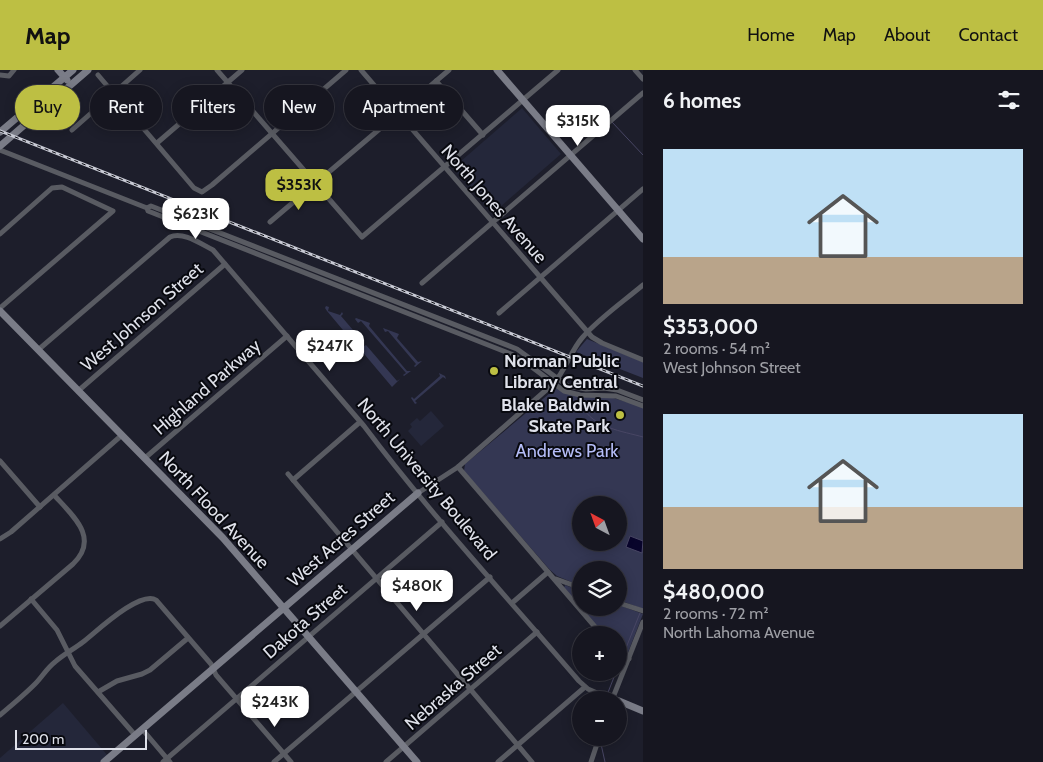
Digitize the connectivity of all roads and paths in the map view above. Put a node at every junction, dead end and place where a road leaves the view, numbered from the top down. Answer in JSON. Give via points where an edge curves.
{"nodes":[{"id":1,"x":14,"y":70,"type":"edge"},
{"id":2,"x":58,"y":70,"type":"edge"},
{"id":3,"x":73,"y":70,"type":"edge"},
{"id":4,"x":88,"y":70,"type":"edge"},
{"id":5,"x":140,"y":70,"type":"edge"},
{"id":6,"x":217,"y":70,"type":"edge"},
{"id":7,"x":242,"y":70,"type":"edge"},
{"id":8,"x":346,"y":70,"type":"edge"},
{"id":9,"x":361,"y":70,"type":"edge"},
{"id":10,"x":449,"y":70,"type":"edge"},
{"id":11,"x":497,"y":70,"type":"edge"},
{"id":12,"x":558,"y":70,"type":"edge"},
{"id":13,"x":635,"y":70,"type":"edge"},
{"id":14,"x":0,"y":75,"type":"edge"},
{"id":15,"x":98,"y":75,"type":"dead end"},
{"id":16,"x":64,"y":77,"type":"junction"},
{"id":17,"x":643,"y":79,"type":"edge"},
{"id":18,"x":436,"y":81,"type":"junction"},
{"id":19,"x":227,"y":82,"type":"junction"},
{"id":20,"x":71,"y":84,"type":"junction"},
{"id":21,"x":107,"y":85,"type":"edge"},
{"id":22,"x":123,"y":85,"type":"edge"},
{"id":23,"x":374,"y":85,"type":"edge"},
{"id":24,"x":431,"y":85,"type":"edge"},
{"id":25,"x":643,"y":93,"type":"edge"},
{"id":26,"x":523,"y":100,"type":"junction"},
{"id":27,"x":90,"y":114,"type":"edge"},
{"id":28,"x":80,"y":123,"type":"edge"},
{"id":29,"x":146,"y":130,"type":"edge"},
{"id":30,"x":378,"y":130,"type":"edge"},
{"id":31,"x":413,"y":130,"type":"edge"},
{"id":32,"x":0,"y":132,"type":"edge"},
{"id":33,"x":272,"y":132,"type":"junction"},
{"id":34,"x":483,"y":135,"type":"junction"},
{"id":35,"x":157,"y":143,"type":"junction"},
{"id":36,"x":0,"y":148,"type":"edge"},
{"id":37,"x":571,"y":155,"type":"junction"},
{"id":38,"x":445,"y":168,"type":"junction"},
{"id":39,"x":316,"y":184,"type":"junction"},
{"id":40,"x":643,"y":189,"type":"edge"},
{"id":41,"x":618,"y":210,"type":"junction"},
{"id":42,"x":270,"y":222,"type":"dead end"},
{"id":43,"x":493,"y":223,"type":"junction"},
{"id":44,"x":0,"y":234,"type":"edge"},
{"id":45,"x":643,"y":239,"type":"edge"},
{"id":46,"x":225,"y":264,"type":"junction"},
{"id":47,"x":540,"y":278,"type":"junction"},
{"id":48,"x":422,"y":283,"type":"dead end"},
{"id":49,"x":643,"y":285,"type":"edge"},
{"id":50,"x":0,"y":310,"type":"edge"},
{"id":51,"x":499,"y":313,"type":"dead end"},
{"id":52,"x":588,"y":332,"type":"junction"},
{"id":53,"x":287,"y":336,"type":"junction"},
{"id":54,"x":38,"y":350,"type":"junction"},
{"id":55,"x":643,"y":360,"type":"edge"},
{"id":56,"x":555,"y":382,"type":"junction"},
{"id":57,"x":78,"y":391,"type":"junction"},
{"id":58,"x":643,"y":400,"type":"edge"},
{"id":59,"x":643,"y":406,"type":"edge"},
{"id":60,"x":360,"y":422,"type":"junction"},
{"id":61,"x":122,"y":435,"type":"junction"},
{"id":62,"x":145,"y":458,"type":"junction"},
{"id":63,"x":0,"y":460,"type":"edge"},
{"id":64,"x":458,"y":467,"type":"junction"},
{"id":65,"x":288,"y":474,"type":"dead end"},
{"id":66,"x":293,"y":480,"type":"junction"},
{"id":67,"x":54,"y":494,"type":"junction"},
{"id":68,"x":418,"y":494,"type":"junction"},
{"id":69,"x":40,"y":507,"type":"junction"},
{"id":70,"x":442,"y":522,"type":"junction"},
{"id":71,"x":0,"y":539,"type":"edge"},
{"id":72,"x":351,"y":550,"type":"junction"},
{"id":73,"x":550,"y":574,"type":"junction"},
{"id":74,"x":490,"y":577,"type":"junction"},
{"id":75,"x":376,"y":579,"type":"junction"},
{"id":76,"x":572,"y":584,"type":"edge"},
{"id":77,"x":31,"y":599,"type":"junction"},
{"id":78,"x":512,"y":603,"type":"junction"},
{"id":79,"x":627,"y":606,"type":"edge"},
{"id":80,"x":284,"y":608,"type":"junction"},
{"id":81,"x":643,"y":611,"type":"edge"},
{"id":82,"x":643,"y":622,"type":"edge"},
{"id":83,"x":0,"y":626,"type":"edge"},
{"id":84,"x":594,"y":626,"type":"edge"},
{"id":85,"x":537,"y":632,"type":"junction"},
{"id":86,"x":423,"y":635,"type":"junction"},
{"id":87,"x":308,"y":637,"type":"junction"},
{"id":88,"x":188,"y":638,"type":"junction"},
{"id":89,"x":68,"y":652,"type":"junction"},
{"id":90,"x":628,"y":659,"type":"joint"},
{"id":91,"x":213,"y":669,"type":"junction"},
{"id":92,"x":585,"y":687,"type":"junction"},
{"id":93,"x":470,"y":690,"type":"junction"},
{"id":94,"x":594,"y":691,"type":"edge"},
{"id":95,"x":615,"y":691,"type":"edge"},
{"id":96,"x":98,"y":692,"type":"junction"},
{"id":97,"x":356,"y":692,"type":"junction"},
{"id":98,"x":236,"y":698,"type":"junction"},
{"id":99,"x":627,"y":705,"type":"edge"},
{"id":100,"x":643,"y":711,"type":"edge"},
{"id":101,"x":0,"y":714,"type":"edge"},
{"id":102,"x":142,"y":729,"type":"junction"},
{"id":103,"x":135,"y":735,"type":"junction"},
{"id":104,"x":518,"y":745,"type":"junction"},
{"id":105,"x":596,"y":746,"type":"edge"},
{"id":106,"x":404,"y":747,"type":"junction"},
{"id":107,"x":284,"y":754,"type":"junction"},
{"id":108,"x":167,"y":761,"type":"edge"},
{"id":109,"x":104,"y":762,"type":"edge"},
{"id":110,"x":274,"y":762,"type":"edge"},
{"id":111,"x":291,"y":762,"type":"edge"},
{"id":112,"x":386,"y":762,"type":"edge"},
{"id":113,"x":417,"y":762,"type":"edge"},
{"id":114,"x":498,"y":762,"type":"edge"},
{"id":115,"x":532,"y":762,"type":"edge"},
{"id":116,"x":591,"y":762,"type":"edge"}],
"edges":[{"from":1,"to":14,"type":"street","via":[[8,76]]},
{"from":2,"to":16,"type":"street"},
{"from":3,"to":16,"type":"street"},
{"from":4,"to":20,"type":"street"},
{"from":5,"to":22,"type":"street"},
{"from":6,"to":19,"type":"street"},
{"from":7,"to":19,"type":"street"},
{"from":8,"to":33,"type":"street"},
{"from":9,"to":23,"type":"street","name":"North Jones Avenue"},
{"from":10,"to":18,"type":"street"},
{"from":11,"to":26,"type":"street"},
{"from":12,"to":26,"type":"street"},
{"from":13,"to":17,"type":"street"},
{"from":15,"to":21,"type":"street"},
{"from":16,"to":20,"type":"street"},
{"from":16,"to":32,"type":"street"},
{"from":18,"to":24,"type":"street"},
{"from":18,"to":34,"type":"street"},
{"from":19,"to":33,"type":"street"},
{"from":19,"to":35,"type":"street"},
{"from":20,"to":36,"type":"street"},
{"from":25,"to":37,"type":"street"},
{"from":26,"to":34,"type":"street"},
{"from":26,"to":37,"type":"street"},
{"from":27,"to":28,"type":"street"},
{"from":29,"to":35,"type":"street"},
{"from":30,"to":39,"type":"street"},
{"from":31,"to":38,"type":"street","name":"North Jones Avenue"},
{"from":33,"to":35,"type":"street","via":[[204,191],[196,190]]},
{"from":33,"to":39,"type":"street"},
{"from":34,"to":38,"type":"street"},
{"from":36,"to":56,"type":"street","via":[[147,208],[151,206],[508,346],[524,354]]},
{"from":37,"to":41,"type":"street"},
{"from":37,"to":43,"type":"street"},
{"from":38,"to":39,"type":"street","via":[[362,237]]},
{"from":38,"to":43,"type":"street","name":"North Jones Avenue"},
{"from":39,"to":42,"type":"street"},
{"from":40,"to":41,"type":"street"},
{"from":41,"to":45,"type":"street"},
{"from":41,"to":47,"type":"street"},
{"from":43,"to":47,"type":"street","name":"North Jones Avenue"},
{"from":43,"to":48,"type":"street"},
{"from":44,"to":50,"type":"street","via":[[52,188],[62,187],[113,211]]},
{"from":46,"to":53,"type":"street","name":"North University Boulevard"},
{"from":46,"to":54,"type":"street","name":"North University Boulevard","via":[[213,250],[175,234]]},
{"from":46,"to":57,"type":"street","name":"West Johnson Street"},
{"from":47,"to":51,"type":"street"},
{"from":47,"to":52,"type":"street","name":"North Jones Avenue"},
{"from":49,"to":52,"type":"street","name":"West Acres Street"},
{"from":50,"to":54,"type":"street","name":"North Flood Avenue"},
{"from":52,"to":55,"type":"street","name":"North Jones Avenue","via":[[602,343]]},
{"from":52,"to":56,"type":"street","name":"West Acres Street"},
{"from":53,"to":60,"type":"street","name":"North University Boulevard"},
{"from":53,"to":62,"type":"street","name":"Highland Parkway"},
{"from":54,"to":57,"type":"street","name":"North Flood Avenue"},
{"from":56,"to":58,"type":"street","via":[[576,388],[610,388]]},
{"from":56,"to":59,"type":"street","via":[[571,393],[616,396]]},
{"from":56,"to":64,"type":"street","name":"West Acres Street"},
{"from":57,"to":61,"type":"street","name":"North Flood Avenue"},
{"from":60,"to":66,"type":"street"},
{"from":60,"to":68,"type":"street","name":"North University Boulevard"},
{"from":61,"to":62,"type":"street","name":"North Flood Avenue"},
{"from":61,"to":67,"type":"street"},
{"from":62,"to":80,"type":"street","name":"North Flood Avenue","via":[[223,538]]},
{"from":63,"to":69,"type":"street"},
{"from":64,"to":68,"type":"street","name":"West Acres Street"},
{"from":64,"to":73,"type":"street"},
{"from":65,"to":66,"type":"street"},
{"from":66,"to":72,"type":"street"},
{"from":67,"to":69,"type":"street"},
{"from":67,"to":77,"type":"street","via":[[82,529],[84,548],[77,559]]},
{"from":68,"to":70,"type":"street","name":"North University Boulevard"},
{"from":68,"to":72,"type":"street","name":"West Acres Street"},
{"from":69,"to":71,"type":"street"},
{"from":70,"to":74,"type":"street","name":"North University Boulevard"},
{"from":70,"to":75,"type":"street","name":"Dakota Street"},
{"from":72,"to":75,"type":"street"},
{"from":72,"to":80,"type":"street","name":"West Acres Street"},
{"from":73,"to":76,"type":"street"},
{"from":73,"to":78,"type":"street"},
{"from":73,"to":84,"type":"street"},
{"from":74,"to":78,"type":"street","name":"North University Boulevard"},
{"from":74,"to":86,"type":"street"},
{"from":75,"to":86,"type":"street"},
{"from":75,"to":87,"type":"street","name":"Dakota Street"},
{"from":77,"to":83,"type":"street"},
{"from":77,"to":89,"type":"street","via":[[58,630]]},
{"from":78,"to":85,"type":"street","name":"North University Boulevard"},
{"from":79,"to":81,"type":"street"},
{"from":80,"to":87,"type":"street","name":"North Flood Avenue"},
{"from":80,"to":91,"type":"street","name":"West Acres Street"},
{"from":82,"to":90,"type":"street"},
{"from":85,"to":92,"type":"street","name":"North University Boulevard"},
{"from":85,"to":93,"type":"street","name":"Nebraska Street"},
{"from":86,"to":93,"type":"street"},
{"from":86,"to":97,"type":"street"},
{"from":87,"to":97,"type":"street","name":"North Flood Avenue"},
{"from":87,"to":98,"type":"street","name":"Dakota Street"},
{"from":88,"to":89,"type":"street","via":[[152,597],[119,612]]},
{"from":88,"to":91,"type":"street"},
{"from":88,"to":96,"type":"street","via":[[150,670],[117,681]]},
{"from":89,"to":96,"type":"street","via":[[75,666]]},
{"from":89,"to":101,"type":"street"},
{"from":90,"to":95,"type":"street"},
{"from":91,"to":98,"type":"street"},
{"from":91,"to":102,"type":"street","name":"West Acres Street"},
{"from":92,"to":94,"type":"street","name":"North University Boulevard"},
{"from":92,"to":104,"type":"street"},
{"from":93,"to":104,"type":"street"},
{"from":93,"to":106,"type":"street","name":"Nebraska Street"},
{"from":96,"to":103,"type":"street"},
{"from":97,"to":106,"type":"street","name":"North Flood Avenue"},
{"from":97,"to":107,"type":"street"},
{"from":98,"to":107,"type":"street"},
{"from":98,"to":108,"type":"street","name":"Dakota Street"},
{"from":99,"to":100,"type":"street","name":"North University Boulevard"},
{"from":102,"to":103,"type":"street","name":"West Acres Street"},
{"from":102,"to":108,"type":"street"},
{"from":103,"to":109,"type":"street","name":"West Acres Street"},
{"from":104,"to":114,"type":"street"},
{"from":104,"to":115,"type":"street"},
{"from":105,"to":116,"type":"street"},
{"from":106,"to":112,"type":"street","name":"Nebraska Street"},
{"from":106,"to":113,"type":"street","name":"North Flood Avenue"},
{"from":107,"to":110,"type":"street"},
{"from":107,"to":111,"type":"street"}]}
